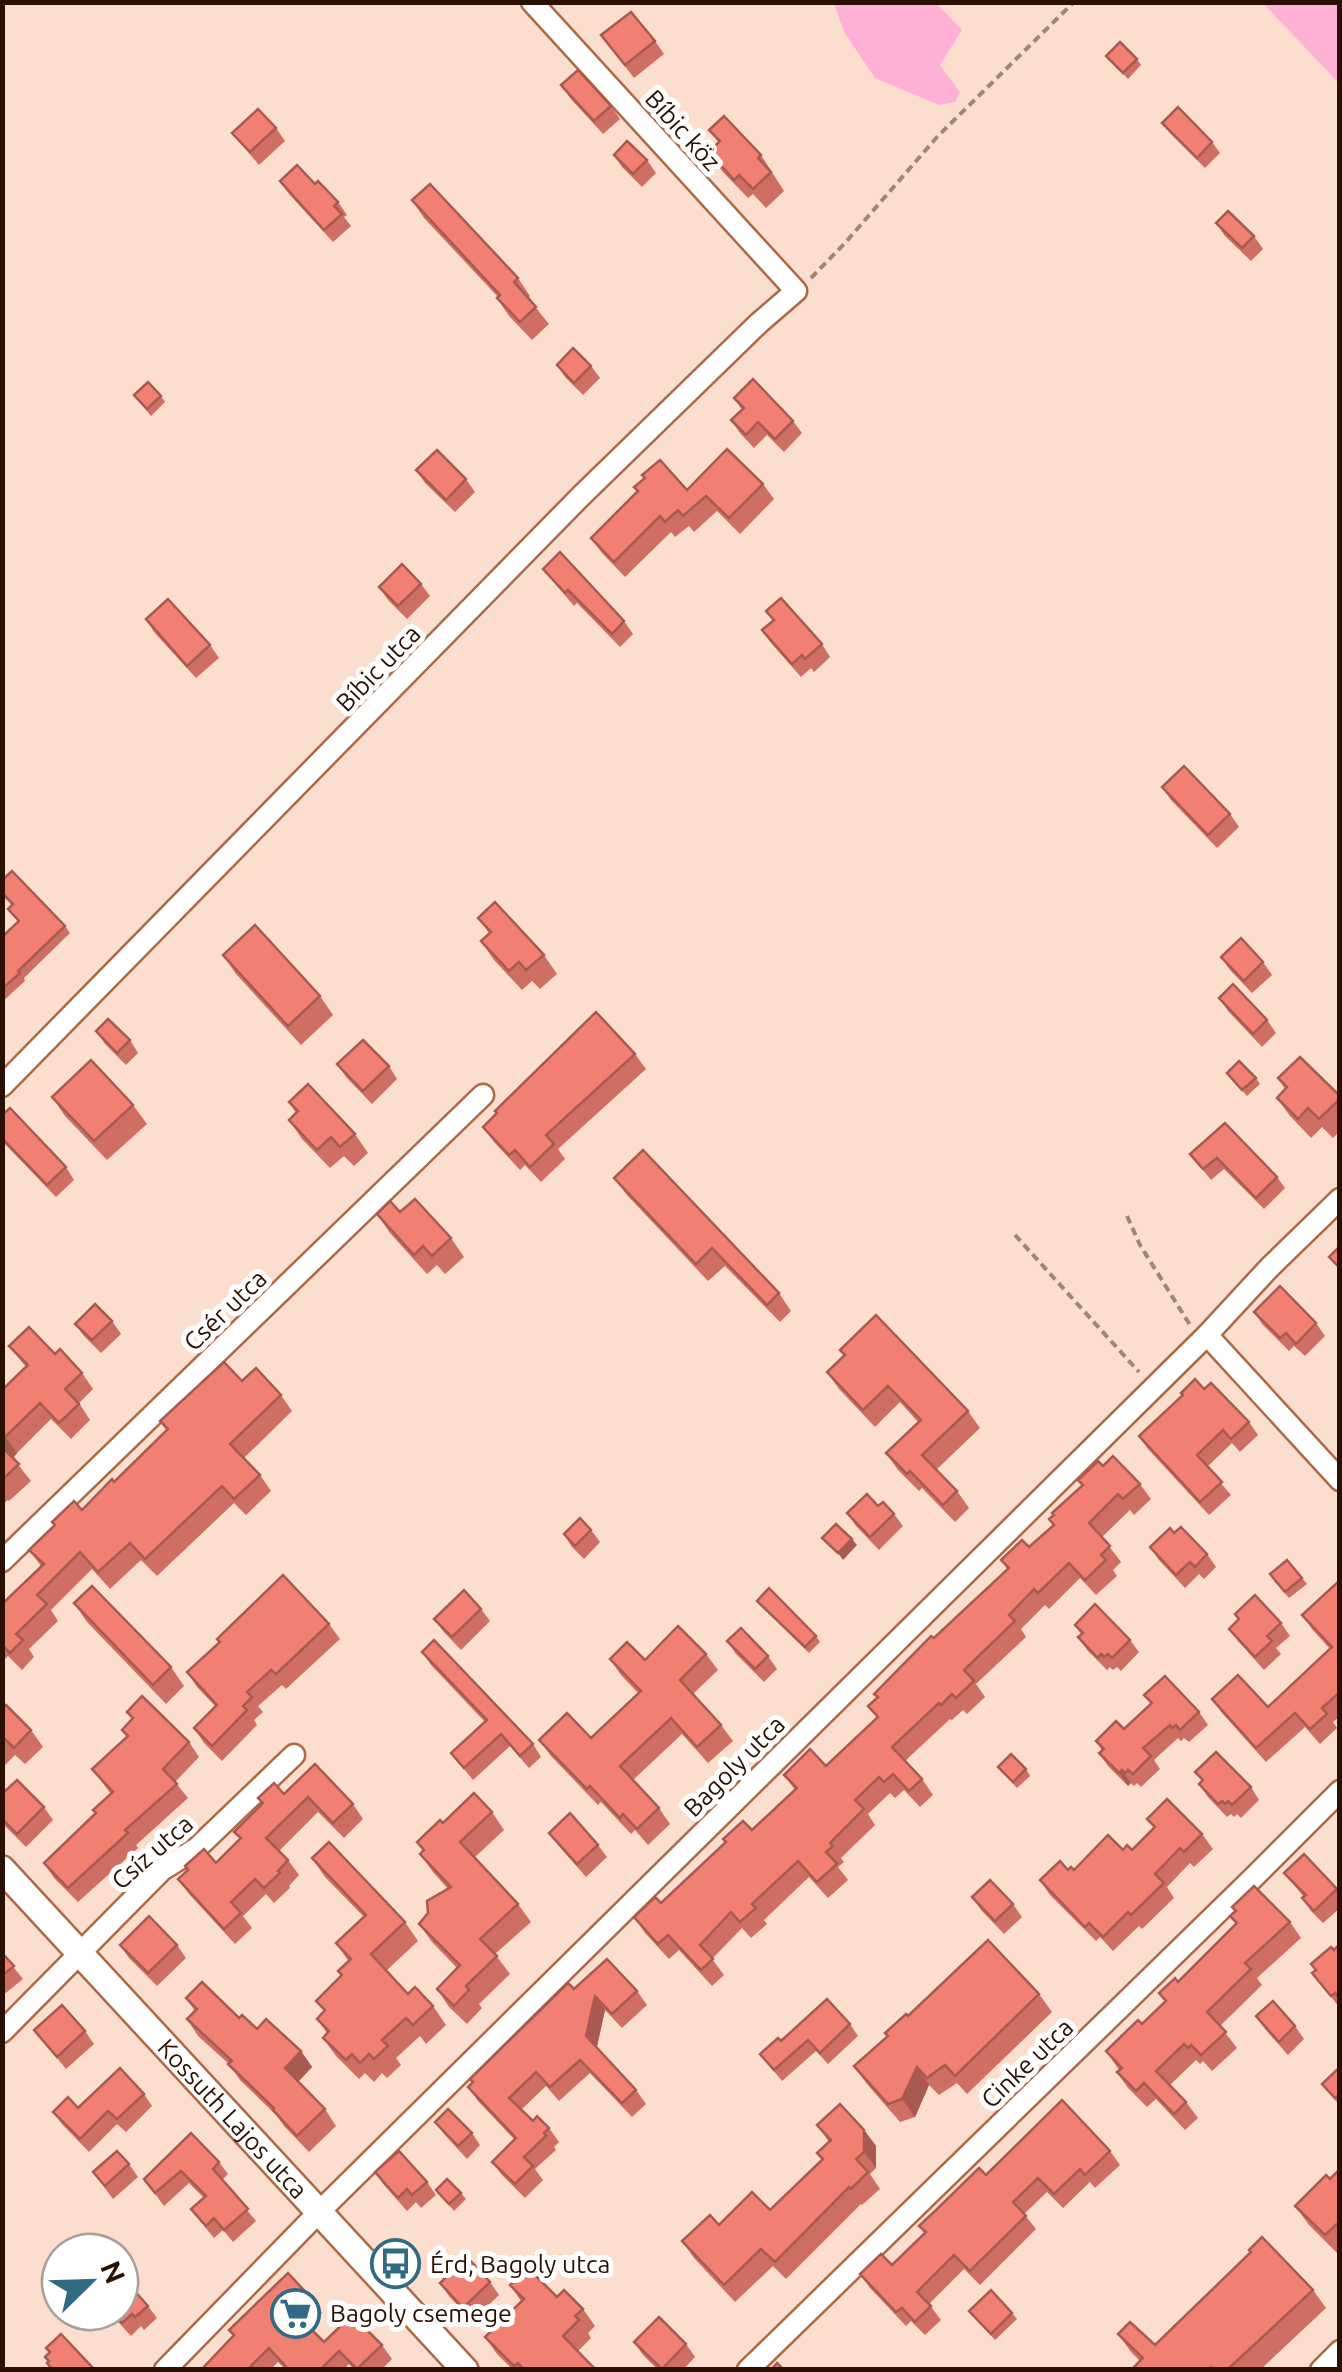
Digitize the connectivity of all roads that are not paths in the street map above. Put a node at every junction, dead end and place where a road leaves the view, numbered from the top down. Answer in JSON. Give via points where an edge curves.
{"nodes":[{"id":1,"x":532,"y":2,"type":"edge"},
{"id":2,"x":796,"y":291,"type":"joint"},
{"id":3,"x":2,"y":1086,"type":"edge"},
{"id":4,"x":483,"y":1095,"type":"dead end"},
{"id":5,"x":1340,"y":1198,"type":"edge"},
{"id":6,"x":1204,"y":1339,"type":"junction"},
{"id":7,"x":1340,"y":1480,"type":"edge"},
{"id":8,"x":2,"y":1561,"type":"edge"},
{"id":9,"x":294,"y":1755,"type":"dead end"},
{"id":10,"x":1340,"y":1792,"type":"edge"},
{"id":11,"x":2,"y":1868,"type":"edge"},
{"id":12,"x":80,"y":1953,"type":"junction"},
{"id":13,"x":2,"y":2032,"type":"edge"},
{"id":14,"x":318,"y":2213,"type":"junction"},
{"id":15,"x":1340,"y":2351,"type":"edge"},
{"id":16,"x":164,"y":2370,"type":"edge"},
{"id":17,"x":465,"y":2370,"type":"edge"},
{"id":18,"x":748,"y":2370,"type":"edge"},
{"id":19,"x":1321,"y":2370,"type":"edge"}],
"edges":[{"from":1,"to":2,"type":"street","name":"Bíbic köz"},
{"from":2,"to":3,"type":"street","name":"Bíbic utca","via":[[581,496]]},
{"from":4,"to":8,"type":"street","name":"Csér utca"},
{"from":5,"to":6,"type":"street","name":"Bagoly utca"},
{"from":6,"to":7,"type":"street"},
{"from":6,"to":14,"type":"street","name":"Bagoly utca"},
{"from":9,"to":12,"type":"street","name":"Csíz utca","via":[[197,1848],[162,1870]]},
{"from":10,"to":18,"type":"street","name":"Cinke utca"},
{"from":11,"to":12,"type":"street","name":"Kossuth Lajos utca"},
{"from":12,"to":13,"type":"street","name":"Csíz utca"},
{"from":12,"to":14,"type":"street","name":"Kossuth Lajos utca"},
{"from":14,"to":16,"type":"street","name":"Bagoly utca"},
{"from":14,"to":17,"type":"street","name":"Kossuth Lajos utca"},
{"from":15,"to":19,"type":"street"}]}
